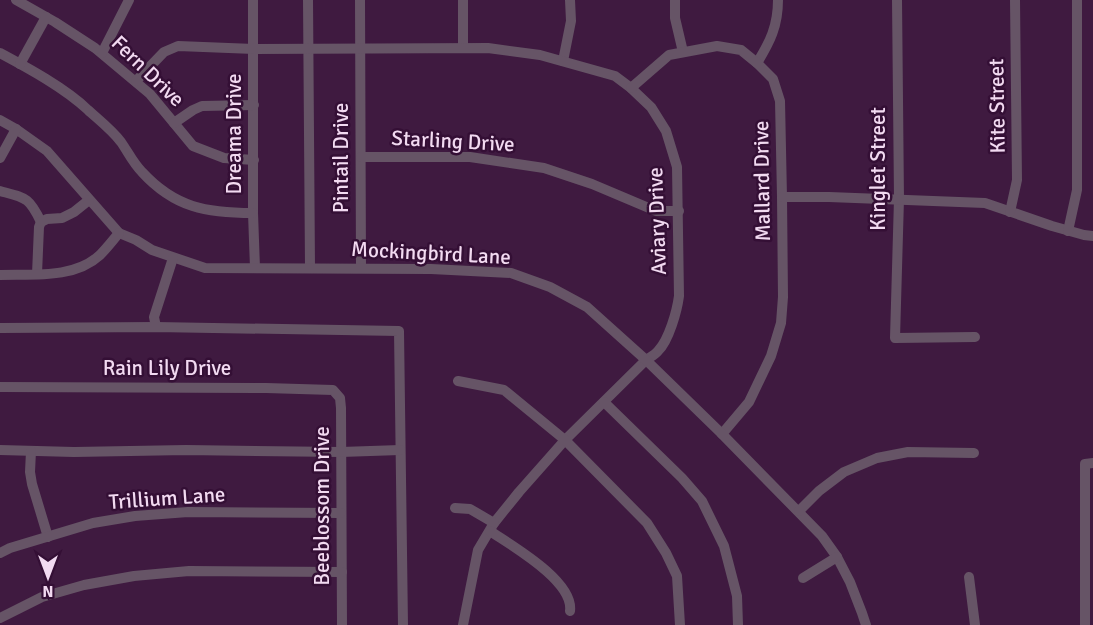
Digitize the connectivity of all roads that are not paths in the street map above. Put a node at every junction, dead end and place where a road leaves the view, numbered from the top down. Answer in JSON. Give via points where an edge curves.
{"nodes":[{"id":1,"x":16,"y":0,"type":"edge"},
{"id":2,"x":129,"y":0,"type":"edge"},
{"id":3,"x":253,"y":0,"type":"edge"},
{"id":4,"x":308,"y":0,"type":"edge"},
{"id":5,"x":360,"y":0,"type":"edge"},
{"id":6,"x":463,"y":0,"type":"edge"},
{"id":7,"x":570,"y":0,"type":"edge"},
{"id":8,"x":675,"y":0,"type":"edge"},
{"id":9,"x":778,"y":0,"type":"edge"},
{"id":10,"x":897,"y":0,"type":"edge"},
{"id":11,"x":1015,"y":0,"type":"edge"},
{"id":12,"x":1077,"y":0,"type":"edge"},
{"id":13,"x":46,"y":17,"type":"junction"},
{"id":14,"x":361,"y":48,"type":"junction"},
{"id":15,"x":463,"y":48,"type":"junction"},
{"id":16,"x":254,"y":49,"type":"junction"},
{"id":17,"x":309,"y":49,"type":"junction"},
{"id":18,"x":683,"y":52,"type":"junction"},
{"id":19,"x":0,"y":53,"type":"edge"},
{"id":20,"x":102,"y":53,"type":"junction"},
{"id":21,"x":563,"y":61,"type":"junction"},
{"id":22,"x":758,"y":63,"type":"junction"},
{"id":23,"x":20,"y":64,"type":"junction"},
{"id":24,"x":136,"y":81,"type":"junction"},
{"id":25,"x":631,"y":88,"type":"junction"},
{"id":26,"x":254,"y":105,"type":"junction"},
{"id":27,"x":0,"y":120,"type":"edge"},
{"id":28,"x":174,"y":123,"type":"junction"},
{"id":29,"x":16,"y":129,"type":"junction"},
{"id":30,"x":361,"y":157,"type":"junction"},
{"id":31,"x":0,"y":158,"type":"edge"},
{"id":32,"x":254,"y":159,"type":"junction"},
{"id":33,"x":0,"y":191,"type":"edge"},
{"id":34,"x":782,"y":197,"type":"junction"},
{"id":35,"x":899,"y":199,"type":"junction"},
{"id":36,"x":89,"y":200,"type":"junction"},
{"id":37,"x":679,"y":211,"type":"junction"},
{"id":38,"x":1010,"y":212,"type":"junction"},
{"id":39,"x":253,"y":213,"type":"junction"},
{"id":40,"x":41,"y":222,"type":"junction"},
{"id":41,"x":1068,"y":231,"type":"junction"},
{"id":42,"x":119,"y":233,"type":"junction"},
{"id":43,"x":1093,"y":236,"type":"edge"},
{"id":44,"x":173,"y":258,"type":"junction"},
{"id":45,"x":255,"y":268,"type":"junction"},
{"id":46,"x":310,"y":268,"type":"junction"},
{"id":47,"x":361,"y":268,"type":"junction"},
{"id":48,"x":37,"y":274,"type":"junction"},
{"id":49,"x":0,"y":275,"type":"edge"},
{"id":50,"x":156,"y":327,"type":"junction"},
{"id":51,"x":0,"y":328,"type":"edge"},
{"id":52,"x":975,"y":337,"type":"dead end"},
{"id":53,"x":646,"y":360,"type":"junction"},
{"id":54,"x":459,"y":381,"type":"dead end"},
{"id":55,"x":0,"y":387,"type":"edge"},
{"id":56,"x":333,"y":390,"type":"joint"},
{"id":57,"x":604,"y":402,"type":"junction"},
{"id":58,"x":722,"y":434,"type":"junction"},
{"id":59,"x":565,"y":440,"type":"junction"},
{"id":60,"x":0,"y":450,"type":"edge"},
{"id":61,"x":400,"y":450,"type":"junction"},
{"id":62,"x":31,"y":451,"type":"junction"},
{"id":63,"x":341,"y":452,"type":"junction"},
{"id":64,"x":974,"y":453,"type":"dead end"},
{"id":65,"x":1089,"y":464,"type":"edge"},
{"id":66,"x":455,"y":508,"type":"dead end"},
{"id":67,"x":799,"y":511,"type":"junction"},
{"id":68,"x":341,"y":513,"type":"junction"},
{"id":69,"x":492,"y":527,"type":"junction"},
{"id":70,"x":48,"y":537,"type":"junction"},
{"id":71,"x":0,"y":553,"type":"edge"},
{"id":72,"x":837,"y":557,"type":"junction"},
{"id":73,"x":342,"y":572,"type":"junction"},
{"id":74,"x":969,"y":577,"type":"dead end"},
{"id":75,"x":803,"y":578,"type":"dead end"},
{"id":76,"x":570,"y":611,"type":"dead end"},
{"id":77,"x":0,"y":618,"type":"edge"},
{"id":78,"x":342,"y":625,"type":"edge"},
{"id":79,"x":403,"y":625,"type":"edge"},
{"id":80,"x":463,"y":625,"type":"edge"},
{"id":81,"x":680,"y":625,"type":"edge"},
{"id":82,"x":738,"y":625,"type":"edge"},
{"id":83,"x":866,"y":625,"type":"edge"},
{"id":84,"x":975,"y":625,"type":"edge"},
{"id":85,"x":1085,"y":625,"type":"edge"}],
"edges":[{"from":1,"to":13,"type":"street","name":"Fern Drive"},
{"from":2,"to":20,"type":"street"},
{"from":3,"to":16,"type":"street","name":"Dreama Drive"},
{"from":4,"to":17,"type":"street"},
{"from":5,"to":14,"type":"street","name":"Pintail Drive"},
{"from":6,"to":15,"type":"street"},
{"from":7,"to":21,"type":"street","via":[[571,21]]},
{"from":8,"to":18,"type":"street"},
{"from":9,"to":22,"type":"street","via":[[771,39]]},
{"from":10,"to":35,"type":"street","name":"Kinglet Street"},
{"from":11,"to":38,"type":"street","name":"Kite Street","via":[[1017,180]]},
{"from":12,"to":41,"type":"street","via":[[1077,190]]},
{"from":13,"to":20,"type":"street","name":"Fern Drive"},
{"from":13,"to":23,"type":"street"},
{"from":14,"to":15,"type":"street","name":"Aviary Drive"},
{"from":14,"to":17,"type":"street","name":"Aviary Drive"},
{"from":14,"to":30,"type":"street","name":"Pintail Drive"},
{"from":15,"to":21,"type":"street","name":"Aviary Drive","via":[[488,48]]},
{"from":16,"to":17,"type":"street","name":"Aviary Drive"},
{"from":16,"to":24,"type":"street","name":"Aviary Drive","via":[[178,46],[164,52]]},
{"from":16,"to":26,"type":"street","name":"Dreama Drive"},
{"from":17,"to":46,"type":"street"},
{"from":18,"to":22,"type":"street","name":"Mallard Drive","via":[[717,46],[741,50]]},
{"from":18,"to":25,"type":"street","name":"Mallard Drive","via":[[669,55]]},
{"from":19,"to":23,"type":"street"},
{"from":20,"to":24,"type":"street","name":"Fern Drive"},
{"from":21,"to":25,"type":"street","name":"Aviary Drive","via":[[615,76]]},
{"from":22,"to":34,"type":"street","name":"Mallard Drive","via":[[773,79],[780,101]]},
{"from":23,"to":39,"type":"street","via":[[88,109],[162,192],[214,212]]},
{"from":24,"to":28,"type":"street","name":"Fern Drive"},
{"from":25,"to":37,"type":"street","name":"Aviary Drive","via":[[651,107],[666,131],[677,166]]},
{"from":26,"to":28,"type":"street","via":[[202,106]]},
{"from":26,"to":32,"type":"street","name":"Dreama Drive"},
{"from":27,"to":29,"type":"street","name":"Mockingbird Lane"},
{"from":28,"to":32,"type":"street","name":"Fern Drive","via":[[192,146],[224,158]]},
{"from":29,"to":31,"type":"street"},
{"from":29,"to":36,"type":"street","name":"Mockingbird Lane","via":[[47,151]]},
{"from":30,"to":37,"type":"street","name":"Starling Drive","via":[[470,157],[544,168],[656,211]]},
{"from":30,"to":47,"type":"street","name":"Pintail Drive"},
{"from":32,"to":39,"type":"street","name":"Dreama Drive"},
{"from":33,"to":40,"type":"street","via":[[27,199]]},
{"from":34,"to":35,"type":"street"},
{"from":34,"to":58,"type":"street","name":"Mallard Drive","via":[[781,323],[771,356],[748,402]]},
{"from":35,"to":38,"type":"street","via":[[985,203]]},
{"from":35,"to":52,"type":"street","name":"Kinglet Street","via":[[895,338]]},
{"from":36,"to":40,"type":"street","via":[[74,213]]},
{"from":36,"to":42,"type":"street","name":"Mockingbird Lane"},
{"from":37,"to":53,"type":"street","name":"Aviary Drive","via":[[677,308],[659,350]]},
{"from":38,"to":41,"type":"street"},
{"from":39,"to":45,"type":"street","name":"Dreama Drive"},
{"from":40,"to":48,"type":"street"},
{"from":41,"to":43,"type":"street"},
{"from":42,"to":44,"type":"street","name":"Mockingbird Lane"},
{"from":42,"to":48,"type":"street","via":[[99,256],[82,267],[63,273]]},
{"from":44,"to":45,"type":"street","name":"Mockingbird Lane","via":[[205,268]]},
{"from":44,"to":50,"type":"street","via":[[154,317]]},
{"from":45,"to":46,"type":"street","name":"Mockingbird Lane"},
{"from":46,"to":47,"type":"street","name":"Mockingbird Lane"},
{"from":47,"to":53,"type":"street","name":"Mockingbird Lane","via":[[511,273],[550,287],[587,307]]},
{"from":48,"to":49,"type":"street"},
{"from":50,"to":51,"type":"street"},
{"from":50,"to":61,"type":"street","via":[[399,331]]},
{"from":53,"to":57,"type":"street","name":"Aviary Drive"},
{"from":53,"to":58,"type":"street","name":"Mockingbird Lane"},
{"from":54,"to":59,"type":"street","via":[[504,390]]},
{"from":55,"to":56,"type":"street","name":"Rain Lily Drive"},
{"from":56,"to":63,"type":"street","name":"Beeblossom Drive","via":[[340,398]]},
{"from":57,"to":59,"type":"street","name":"Aviary Drive"},
{"from":57,"to":82,"type":"street","via":[[702,501],[724,546],[737,596]]},
{"from":58,"to":67,"type":"street","name":"Mockingbird Lane"},
{"from":59,"to":69,"type":"street","name":"Aviary Drive"},
{"from":59,"to":81,"type":"street","via":[[647,523],[666,553],[677,576]]},
{"from":60,"to":62,"type":"street"},
{"from":61,"to":63,"type":"street"},
{"from":61,"to":79,"type":"street"},
{"from":62,"to":63,"type":"street"},
{"from":62,"to":70,"type":"street","via":[[32,484]]},
{"from":63,"to":68,"type":"street","name":"Beeblossom Drive"},
{"from":64,"to":67,"type":"street","via":[[908,453],[877,458],[843,472]]},
{"from":65,"to":85,"type":"street"},
{"from":66,"to":69,"type":"street","via":[[470,509]]},
{"from":67,"to":72,"type":"street","name":"Mockingbird Lane"},
{"from":68,"to":70,"type":"street","name":"Trillium Lane","via":[[188,512],[135,516],[93,523]]},
{"from":68,"to":73,"type":"street","name":"Beeblossom Drive"},
{"from":69,"to":76,"type":"street","via":[[563,588]]},
{"from":69,"to":80,"type":"street","name":"Aviary Drive","via":[[477,550]]},
{"from":70,"to":71,"type":"street","name":"Trillium Lane"},
{"from":72,"to":75,"type":"street"},
{"from":72,"to":83,"type":"street","name":"Mockingbird Lane"},
{"from":73,"to":77,"type":"street","via":[[189,571],[134,576],[42,597]]},
{"from":73,"to":78,"type":"street","name":"Beeblossom Drive"},
{"from":74,"to":84,"type":"street"}]}
